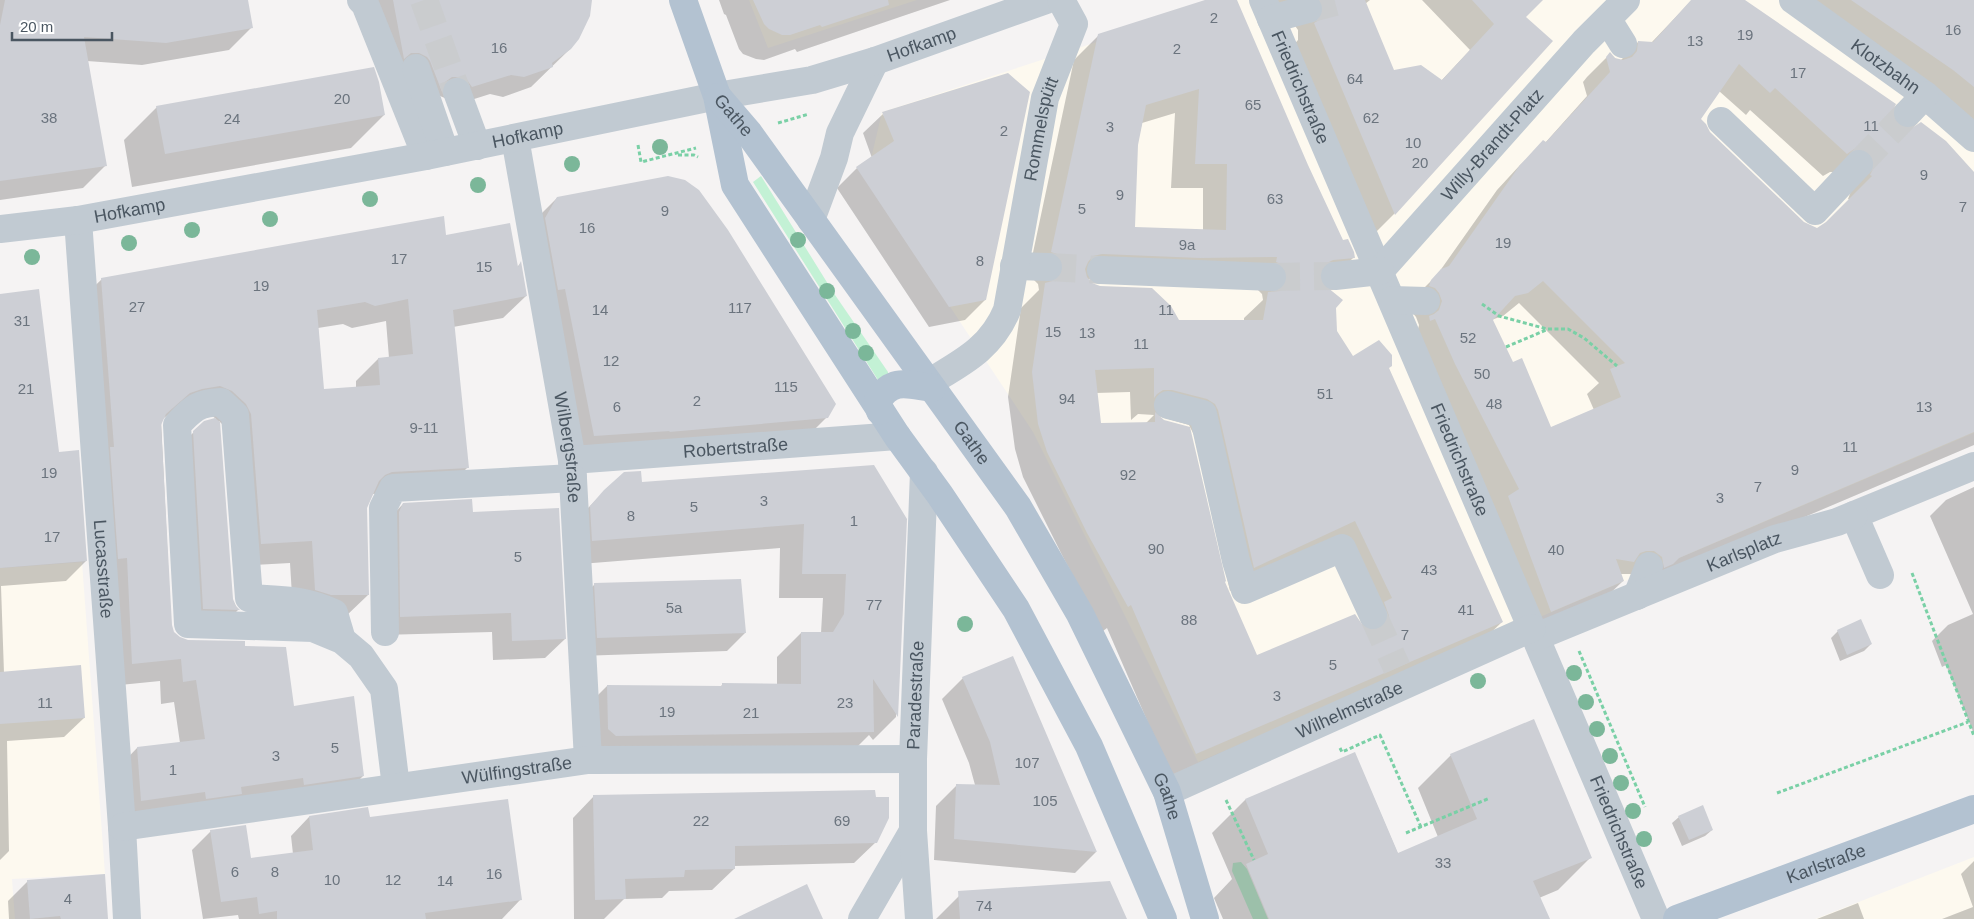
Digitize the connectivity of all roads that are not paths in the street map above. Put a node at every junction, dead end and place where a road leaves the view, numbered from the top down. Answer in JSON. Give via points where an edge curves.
{"nodes":[{"id":1,"x":361,"y":0,"type":"edge"},
{"id":2,"x":684,"y":0,"type":"edge"},
{"id":3,"x":1046,"y":0,"type":"edge"},
{"id":4,"x":1061,"y":0,"type":"edge"},
{"id":5,"x":1794,"y":0,"type":"edge"},
{"id":6,"x":1267,"y":9,"type":"edge"},
{"id":7,"x":1308,"y":9,"type":"tunnel mouth"},
{"id":8,"x":1616,"y":10,"type":"edge"},
{"id":9,"x":1623,"y":44,"type":"dead end"},
{"id":10,"x":875,"y":61,"type":"junction"},
{"id":11,"x":416,"y":68,"type":"dead end"},
{"id":12,"x":457,"y":92,"type":"tunnel mouth"},
{"id":13,"x":717,"y":96,"type":"junction"},
{"id":14,"x":1721,"y":121,"type":"dead end"},
{"id":15,"x":515,"y":138,"type":"junction"},
{"id":16,"x":1974,"y":138,"type":"edge"},
{"id":17,"x":477,"y":146,"type":"junction"},
{"id":18,"x":436,"y":154,"type":"junction"},
{"id":19,"x":1859,"y":164,"type":"tunnel mouth"},
{"id":20,"x":78,"y":220,"type":"junction"},
{"id":21,"x":811,"y":220,"type":"junction"},
{"id":22,"x":0,"y":228,"type":"edge"},
{"id":23,"x":1014,"y":266,"type":"junction"},
{"id":24,"x":1048,"y":267,"type":"tunnel mouth"},
{"id":25,"x":1101,"y":270,"type":"tunnel mouth"},
{"id":26,"x":1380,"y":272,"type":"junction"},
{"id":27,"x":1335,"y":276,"type":"tunnel mouth"},
{"id":28,"x":1272,"y":278,"type":"tunnel mouth"},
{"id":29,"x":1392,"y":300,"type":"junction"},
{"id":30,"x":1426,"y":301,"type":"dead end"},
{"id":31,"x":930,"y":386,"type":"junction"},
{"id":32,"x":1168,"y":405,"type":"dead end"},
{"id":33,"x":880,"y":410,"type":"junction"},
{"id":34,"x":897,"y":436,"type":"junction"},
{"id":35,"x":1974,"y":466,"type":"edge"},
{"id":36,"x":573,"y":469,"type":"junction"},
{"id":37,"x":924,"y":472,"type":"junction"},
{"id":38,"x":1854,"y":515,"type":"junction"},
{"id":39,"x":1649,"y":566,"type":"dead end"},
{"id":40,"x":1880,"y":576,"type":"dead end"},
{"id":41,"x":1637,"y":596,"type":"junction"},
{"id":42,"x":1373,"y":615,"type":"tunnel mouth"},
{"id":43,"x":385,"y":632,"type":"dead end"},
{"id":44,"x":1534,"y":632,"type":"junction"},
{"id":45,"x":342,"y":640,"type":"junction"},
{"id":46,"x":913,"y":759,"type":"junction"},
{"id":47,"x":588,"y":760,"type":"junction"},
{"id":48,"x":396,"y":787,"type":"junction"},
{"id":49,"x":1167,"y":792,"type":"junction"},
{"id":50,"x":1974,"y":809,"type":"edge"},
{"id":51,"x":122,"y":827,"type":"junction"},
{"id":52,"x":913,"y":831,"type":"junction"},
{"id":53,"x":127,"y":919,"type":"edge"},
{"id":54,"x":862,"y":919,"type":"edge"},
{"id":55,"x":919,"y":919,"type":"edge"},
{"id":56,"x":1163,"y":919,"type":"edge"},
{"id":57,"x":1205,"y":919,"type":"edge"},
{"id":58,"x":1656,"y":919,"type":"edge"},
{"id":59,"x":1677,"y":919,"type":"edge"}],
"edges":[{"from":1,"to":18,"type":"street"},
{"from":2,"to":13,"type":"main road"},
{"from":3,"to":10,"type":"street","name":"Hofkamp"},
{"from":4,"to":23,"type":"street","name":"Rommelspütt","via":[[1074,24],[1045,98]]},
{"from":5,"to":16,"type":"street","name":"Klotzbahn","via":[[1916,104]]},
{"from":6,"to":7,"type":"street"},
{"from":6,"to":26,"type":"street","name":"Friedrichstraße"},
{"from":8,"to":9,"type":"street","name":"Willy-Brandt-Platz"},
{"from":8,"to":26,"type":"street","name":"Willy-Brandt-Platz"},
{"from":10,"to":13,"type":"street","name":"Hofkamp","via":[[812,80]]},
{"from":10,"to":21,"type":"street","via":[[840,133]]},
{"from":11,"to":18,"type":"street"},
{"from":12,"to":17,"type":"street"},
{"from":13,"to":15,"type":"street","name":"Hofkamp"},
{"from":13,"to":21,"type":"main road","name":"Gathe","via":[[748,132]]},
{"from":13,"to":33,"type":"main road","name":"Gathe","via":[[735,185]]},
{"from":14,"to":19,"type":"street","via":[[1815,211]]},
{"from":15,"to":17,"type":"street","name":"Hofkamp"},
{"from":15,"to":36,"type":"street","name":"Wilbergstraße"},
{"from":17,"to":18,"type":"street","name":"Hofkamp"},
{"from":18,"to":20,"type":"street","name":"Hofkamp"},
{"from":20,"to":22,"type":"street","name":"Hofkamp"},
{"from":20,"to":51,"type":"street","name":"Lucasstraße"},
{"from":21,"to":31,"type":"main road","name":"Gathe"},
{"from":23,"to":24,"type":"street"},
{"from":23,"to":31,"type":"street","name":"Rommelspütt","via":[[1006,310],[996,332],[976,354]]},
{"from":25,"to":28,"type":"street"},
{"from":26,"to":27,"type":"street"},
{"from":26,"to":29,"type":"street","name":"Friedrichstraße"},
{"from":29,"to":30,"type":"street"},
{"from":29,"to":44,"type":"street","name":"Friedrichstraße"},
{"from":31,"to":33,"type":"main road","via":[[894,385],[885,390],[878,400]]},
{"from":31,"to":49,"type":"main road","name":"Gathe","via":[[1018,507],[1080,614]]},
{"from":32,"to":42,"type":"street","via":[[1203,414],[1245,590],[1342,548]]},
{"from":33,"to":34,"type":"main road","name":"Gathe"},
{"from":34,"to":36,"type":"street","name":"Robertstraße"},
{"from":34,"to":37,"type":"main road","name":"Gathe"},
{"from":35,"to":38,"type":"street","name":"Karlsplatz"},
{"from":36,"to":43,"type":"street","name":"Robertstraße","via":[[393,488],[383,508]]},
{"from":36,"to":47,"type":"street","name":"Wilbergstraße"},
{"from":37,"to":46,"type":"street","name":"Paradestraße"},
{"from":37,"to":56,"type":"main road","name":"Gathe","via":[[1016,609],[1088,746]]},
{"from":38,"to":40,"type":"street"},
{"from":38,"to":41,"type":"street","name":"Karlsplatz","via":[[1775,539]]},
{"from":39,"to":41,"type":"street"},
{"from":41,"to":44,"type":"street","name":"Karlsplatz"},
{"from":44,"to":49,"type":"street","name":"Wilhelmstraße","via":[[1401,677],[1214,772]]},
{"from":44,"to":58,"type":"street","name":"Friedrichstraße"},
{"from":45,"to":45,"type":"street","via":[[313,628],[188,624],[178,425],[188,413],[204,403],[221,402],[235,415],[249,598],[297,600],[334,613]]},
{"from":45,"to":48,"type":"street","via":[[361,656],[384,689]]},
{"from":46,"to":47,"type":"street","name":"Wülfingstraße"},
{"from":46,"to":52,"type":"street","name":"Paradestraße"},
{"from":47,"to":48,"type":"street","name":"Wülfingstraße"},
{"from":48,"to":51,"type":"street","name":"Wülfingstraße"},
{"from":49,"to":57,"type":"main road","name":"Gathe"},
{"from":50,"to":59,"type":"main road","name":"Karlstraße"},
{"from":51,"to":53,"type":"street","name":"Lucasstraße"},
{"from":52,"to":54,"type":"street"},
{"from":52,"to":55,"type":"street","name":"Paradestraße"}]}
